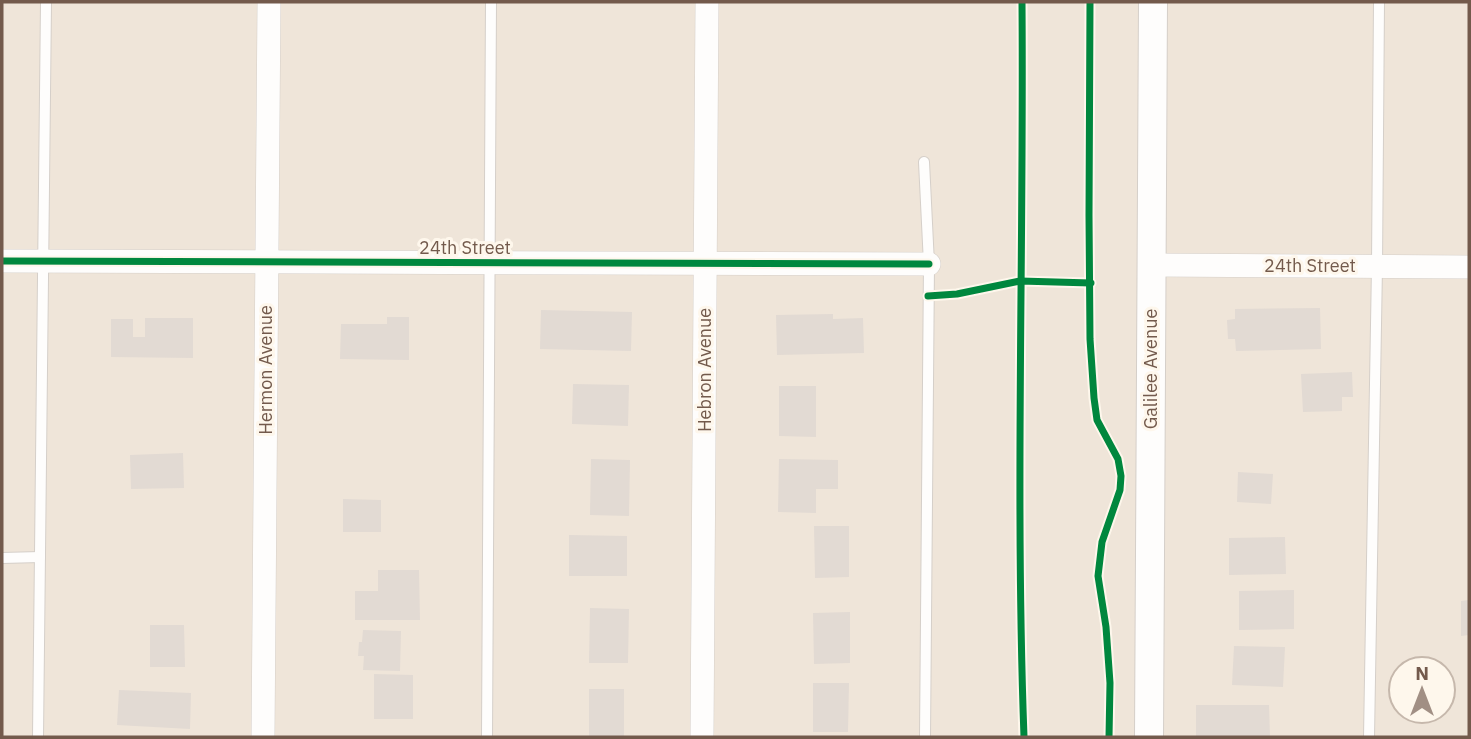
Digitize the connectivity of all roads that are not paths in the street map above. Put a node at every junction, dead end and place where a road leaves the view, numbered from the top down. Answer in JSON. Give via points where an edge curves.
{"nodes":[{"id":1,"x":46,"y":2,"type":"edge"},
{"id":2,"x":269,"y":2,"type":"edge"},
{"id":3,"x":491,"y":2,"type":"edge"},
{"id":4,"x":707,"y":2,"type":"edge"},
{"id":5,"x":1153,"y":2,"type":"edge"},
{"id":6,"x":1379,"y":2,"type":"edge"},
{"id":7,"x":924,"y":162,"type":"dead end"},
{"id":8,"x":2,"y":261,"type":"edge"},
{"id":9,"x":43,"y":261,"type":"junction"},
{"id":10,"x":267,"y":263,"type":"junction"},
{"id":11,"x":490,"y":264,"type":"junction"},
{"id":12,"x":705,"y":264,"type":"junction"},
{"id":13,"x":929,"y":264,"type":"junction"},
{"id":14,"x":1152,"y":265,"type":"junction"},
{"id":15,"x":1377,"y":266,"type":"junction"},
{"id":16,"x":1469,"y":267,"type":"edge"},
{"id":17,"x":40,"y":557,"type":"junction"},
{"id":18,"x":2,"y":558,"type":"edge"},
{"id":19,"x":38,"y":737,"type":"edge"},
{"id":20,"x":263,"y":737,"type":"edge"},
{"id":21,"x":487,"y":737,"type":"edge"},
{"id":22,"x":702,"y":737,"type":"edge"},
{"id":23,"x":925,"y":737,"type":"edge"},
{"id":24,"x":1149,"y":737,"type":"edge"},
{"id":25,"x":1369,"y":737,"type":"edge"}],
"edges":[{"from":1,"to":9,"type":"lane"},
{"from":2,"to":10,"type":"street","name":"Hermon Avenue"},
{"from":3,"to":11,"type":"lane"},
{"from":4,"to":12,"type":"street","name":"Hebron Avenue"},
{"from":5,"to":14,"type":"street","name":"Galilee Avenue"},
{"from":6,"to":15,"type":"lane"},
{"from":7,"to":13,"type":"lane"},
{"from":8,"to":9,"type":"street","name":"24th Street"},
{"from":9,"to":10,"type":"street","name":"24th Street"},
{"from":9,"to":17,"type":"lane"},
{"from":10,"to":11,"type":"street","name":"24th Street"},
{"from":10,"to":20,"type":"street","name":"Hermon Avenue"},
{"from":11,"to":12,"type":"street","name":"24th Street"},
{"from":11,"to":21,"type":"lane"},
{"from":12,"to":13,"type":"street","name":"24th Street"},
{"from":12,"to":22,"type":"street","name":"Hebron Avenue"},
{"from":13,"to":23,"type":"lane"},
{"from":14,"to":15,"type":"street","name":"24th Street"},
{"from":14,"to":24,"type":"street","name":"Galilee Avenue"},
{"from":15,"to":16,"type":"street","name":"24th Street"},
{"from":15,"to":25,"type":"lane"},
{"from":17,"to":18,"type":"lane"},
{"from":17,"to":19,"type":"lane"}]}
